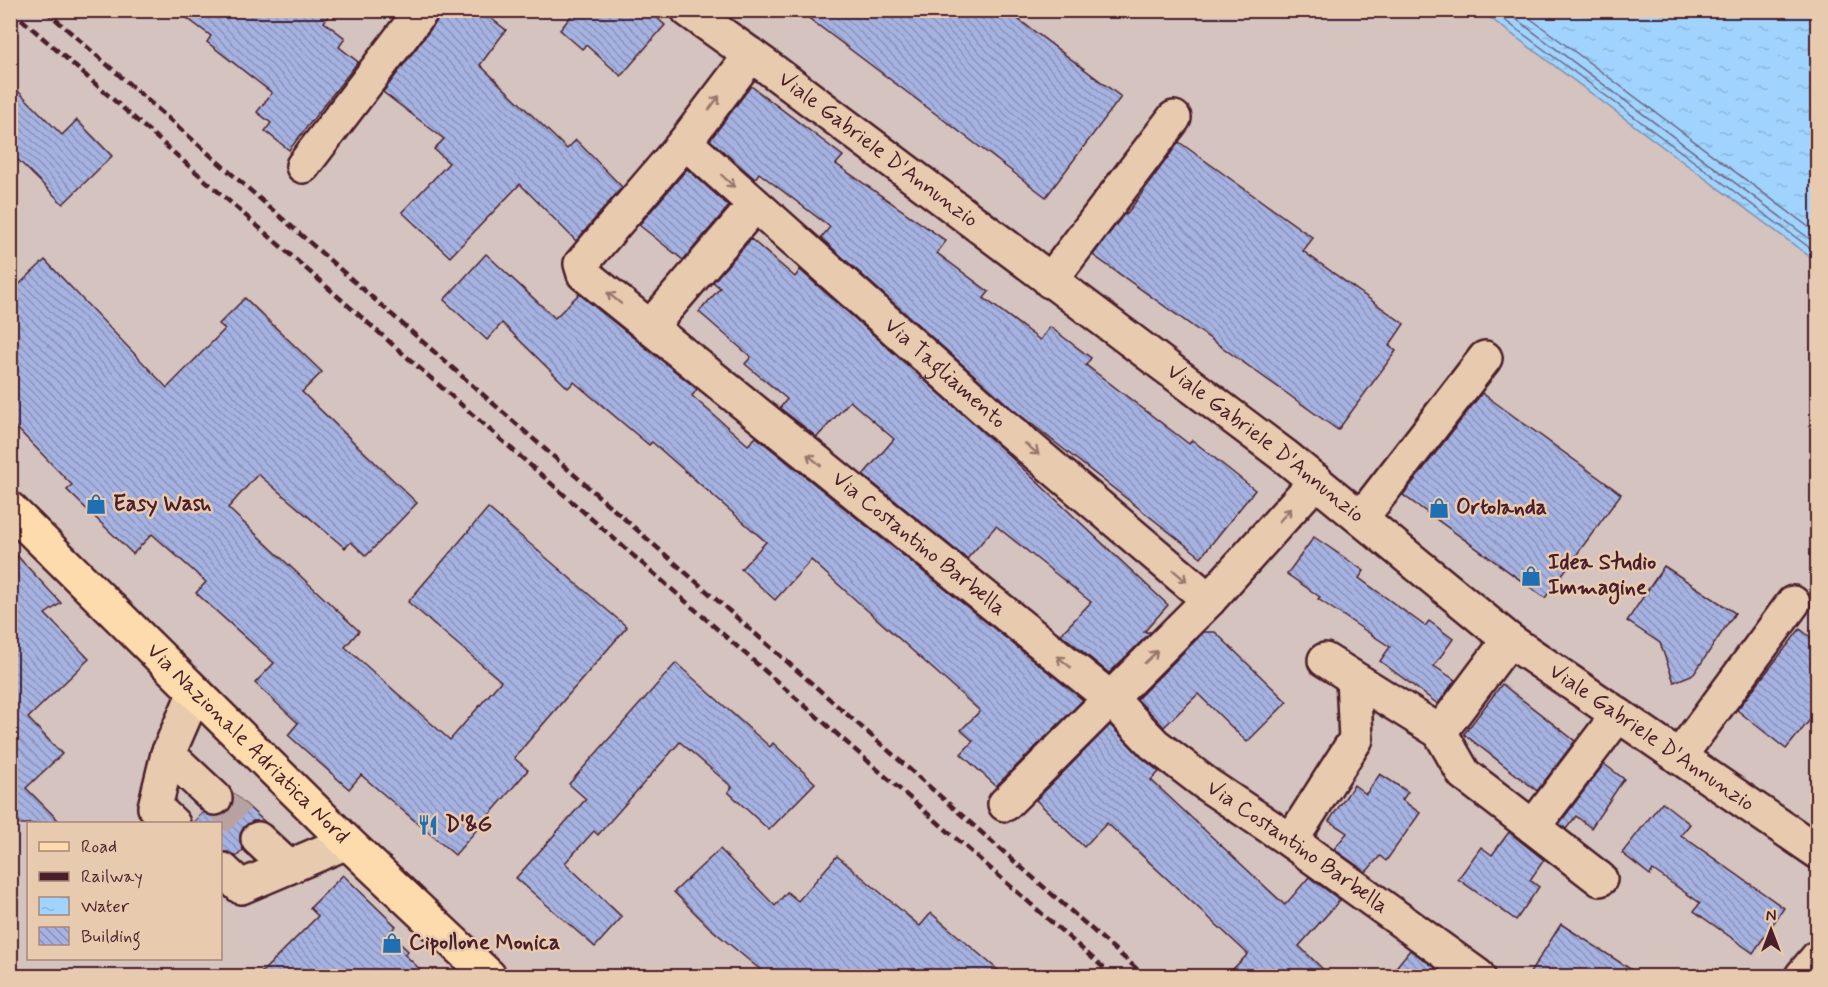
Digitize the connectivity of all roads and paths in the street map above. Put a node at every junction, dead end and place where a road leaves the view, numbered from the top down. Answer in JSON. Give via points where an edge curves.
{"nodes":[{"id":1,"x":422,"y":10,"type":"edge"},
{"id":2,"x":688,"y":10,"type":"edge"},
{"id":3,"x":724,"y":20,"type":"edge"},
{"id":4,"x":751,"y":55,"type":"junction"},
{"id":5,"x":1174,"y":118,"type":"dead end"},
{"id":6,"x":685,"y":142,"type":"junction"},
{"id":7,"x":303,"y":166,"type":"dead end"},
{"id":8,"x":755,"y":205,"type":"junction"},
{"id":9,"x":1050,"y":281,"type":"junction"},
{"id":10,"x":650,"y":327,"type":"junction"},
{"id":11,"x":1485,"y":358,"type":"dead end"},
{"id":12,"x":1316,"y":481,"type":"junction"},
{"id":13,"x":10,"y":509,"type":"edge"},
{"id":14,"x":1362,"y":518,"type":"junction"},
{"id":15,"x":1209,"y":600,"type":"junction"},
{"id":16,"x":1793,"y":603,"type":"dead end"},
{"id":17,"x":1509,"y":640,"type":"junction"},
{"id":18,"x":1324,"y":660,"type":"dead end"},
{"id":19,"x":1353,"y":678,"type":"junction"},
{"id":20,"x":195,"y":692,"type":"junction"},
{"id":21,"x":1110,"y":699,"type":"junction"},
{"id":22,"x":1618,"y":716,"type":"junction"},
{"id":23,"x":1440,"y":732,"type":"junction"},
{"id":24,"x":168,"y":754,"type":"junction"},
{"id":25,"x":1679,"y":757,"type":"junction"},
{"id":26,"x":215,"y":798,"type":"tunnel mouth"},
{"id":27,"x":1005,"y":804,"type":"dead end"},
{"id":28,"x":171,"y":822,"type":"edge"},
{"id":29,"x":1533,"y":827,"type":"junction"},
{"id":30,"x":258,"y":839,"type":"tunnel mouth"},
{"id":31,"x":1291,"y":841,"type":"junction"},
{"id":32,"x":347,"y":842,"type":"junction"},
{"id":33,"x":1818,"y":852,"type":"edge"},
{"id":34,"x":288,"y":867,"type":"junction"},
{"id":35,"x":223,"y":870,"type":"dead end"},
{"id":36,"x":1600,"y":879,"type":"dead end"},
{"id":37,"x":1818,"y":957,"type":"edge"},
{"id":38,"x":489,"y":976,"type":"edge"},
{"id":39,"x":1478,"y":976,"type":"edge"},
{"id":40,"x":1802,"y":976,"type":"edge"}],
"edges":[{"from":1,"to":7,"type":"street"},
{"from":2,"to":3,"type":"street","name":"Viale Gabriele D'Annunzio"},
{"from":3,"to":4,"type":"street","name":"Viale Gabriele D'Annunzio"},
{"from":6,"to":4,"type":"street","name":"Via Costantino Barbella","one_way":true},
{"from":4,"to":9,"type":"street","name":"Viale Gabriele D'Annunzio"},
{"from":5,"to":9,"type":"street"},
{"from":6,"to":8,"type":"street","name":"Via Tagliamento","one_way":true},
{"from":10,"to":6,"type":"street","name":"Via Costantino Barbella","one_way":true,"via":[[584,274],[581,264]]},
{"from":8,"to":10,"type":"street"},
{"from":8,"to":15,"type":"street","name":"Via Tagliamento","one_way":true,"via":[[998,421]]},
{"from":9,"to":12,"type":"street","name":"Viale Gabriele D'Annunzio"},
{"from":21,"to":10,"type":"street","name":"Via Costantino Barbella","one_way":true},
{"from":11,"to":14,"type":"street"},
{"from":12,"to":14,"type":"street","name":"Viale Gabriele D'Annunzio"},
{"from":15,"to":12,"type":"street","one_way":true},
{"from":13,"to":20,"type":"main road","name":"Via Nazionale Adriatica Nord"},
{"from":14,"to":17,"type":"street","name":"Viale Gabriele D'Annunzio"},
{"from":21,"to":15,"type":"street","one_way":true},
{"from":16,"to":25,"type":"street"},
{"from":17,"to":22,"type":"street","name":"Viale Gabriele D'Annunzio"},
{"from":17,"to":23,"type":"street"},
{"from":18,"to":19,"type":"street"},
{"from":19,"to":23,"type":"street"},
{"from":19,"to":31,"type":"street","via":[[1356,739]]},
{"from":20,"to":24,"type":"street"},
{"from":20,"to":32,"type":"main road","name":"Via Nazionale Adriatica Nord"},
{"from":21,"to":27,"type":"street"},
{"from":21,"to":31,"type":"street","name":"Via Costantino Barbella","via":[[1154,744]]},
{"from":22,"to":25,"type":"street","name":"Viale Gabriele D'Annunzio"},
{"from":22,"to":29,"type":"street"},
{"from":23,"to":29,"type":"street","via":[[1464,774]]},
{"from":24,"to":26,"type":"street"},
{"from":24,"to":28,"type":"street","via":[[155,807]]},
{"from":25,"to":33,"type":"street","name":"Viale Gabriele D'Annunzio"},
{"from":29,"to":36,"type":"street"},
{"from":30,"to":34,"type":"street"},
{"from":31,"to":39,"type":"street","name":"Via Costantino Barbella"},
{"from":32,"to":34,"type":"street"},
{"from":32,"to":38,"type":"main road","name":"Via Nazionale Adriatica Nord"},
{"from":34,"to":35,"type":"street","via":[[240,887]]},
{"from":37,"to":40,"type":"street"}]}
